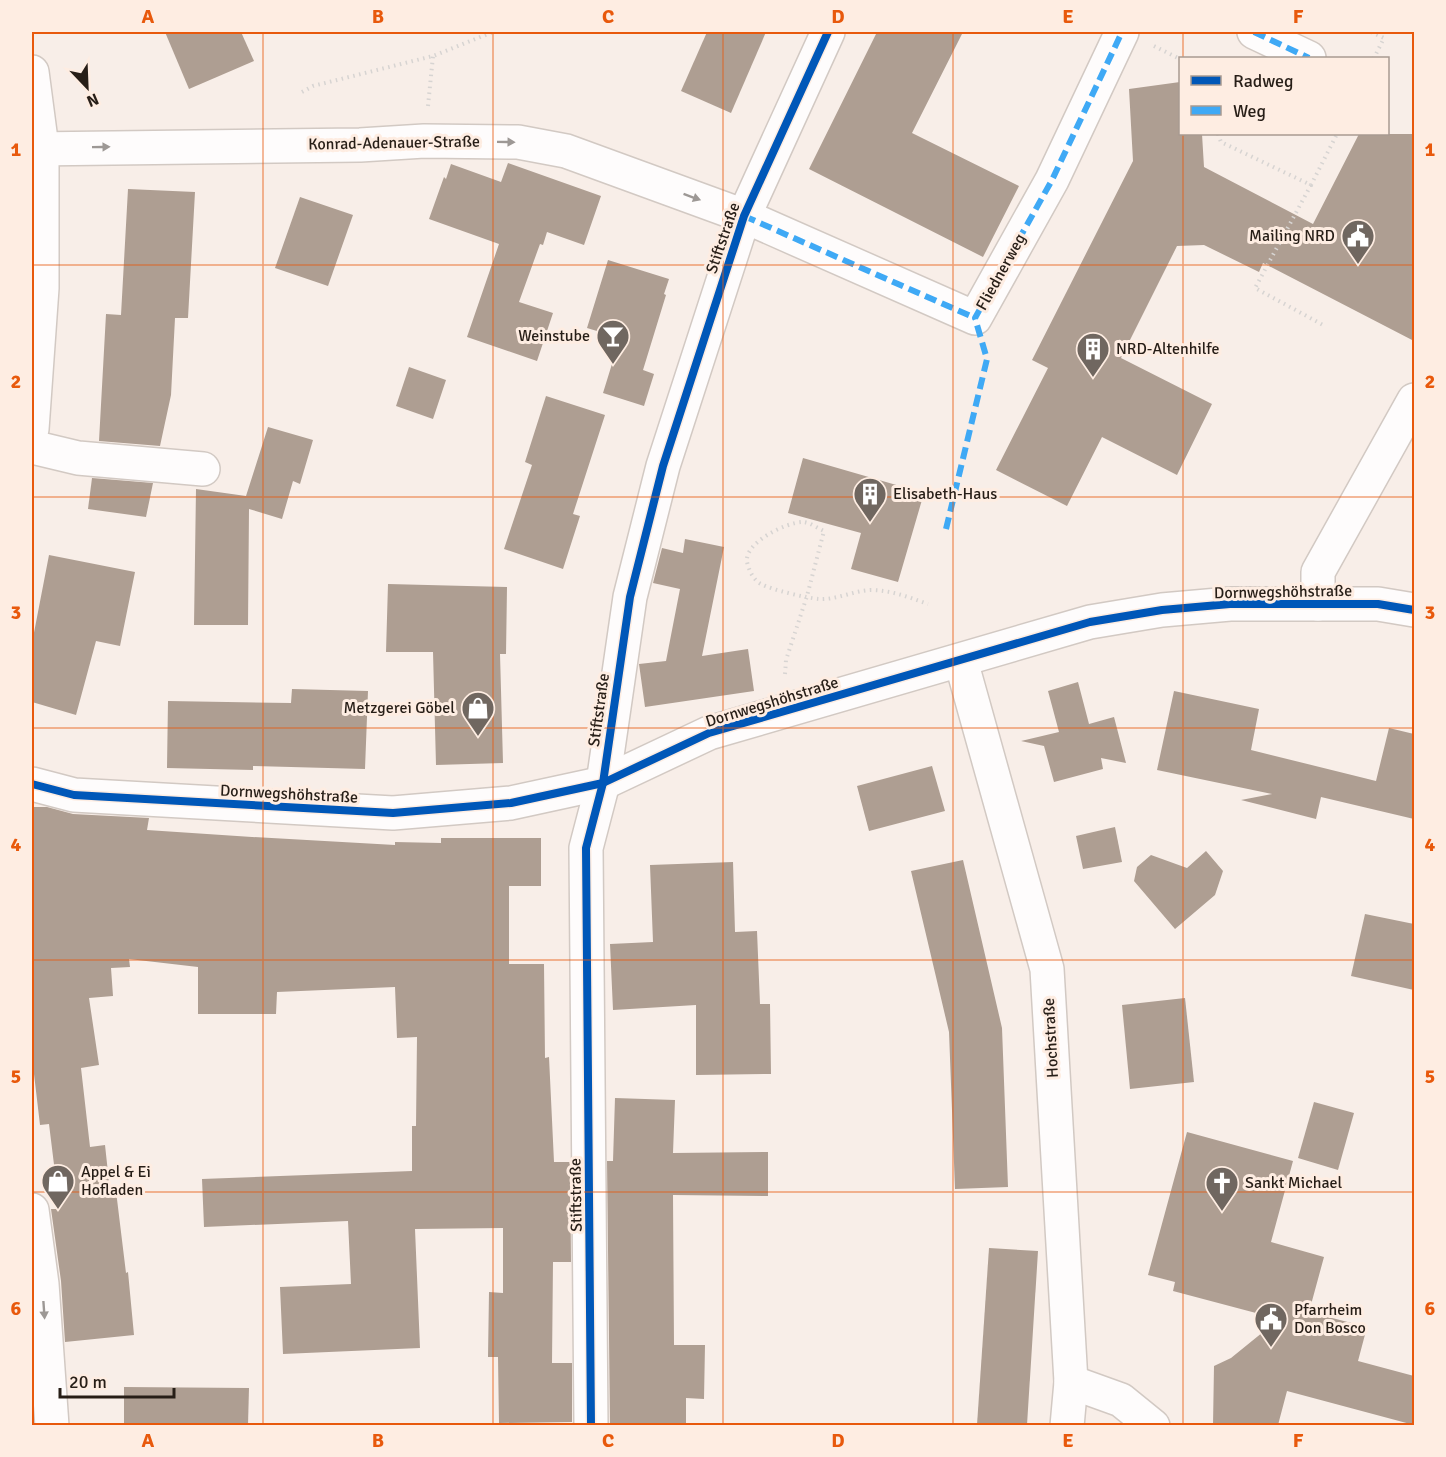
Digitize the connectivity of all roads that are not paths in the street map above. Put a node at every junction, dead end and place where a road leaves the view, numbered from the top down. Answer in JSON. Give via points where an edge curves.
{"nodes":[{"id":1,"x":828,"y":32,"type":"edge"},
{"id":2,"x":1122,"y":32,"type":"edge"},
{"id":3,"x":1254,"y":32,"type":"edge"},
{"id":4,"x":1307,"y":57,"type":"edge"},
{"id":5,"x":32,"y":72,"type":"edge"},
{"id":6,"x":37,"y":148,"type":"edge"},
{"id":7,"x":744,"y":216,"type":"junction"},
{"id":8,"x":1414,"y":400,"type":"edge"},
{"id":9,"x":32,"y":429,"type":"edge"},
{"id":10,"x":32,"y":447,"type":"edge"},
{"id":11,"x":203,"y":468,"type":"dead end"},
{"id":12,"x":1317,"y":604,"type":"junction"},
{"id":13,"x":1414,"y":610,"type":"edge"},
{"id":14,"x":961,"y":661,"type":"junction"},
{"id":15,"x":603,"y":783,"type":"junction"},
{"id":16,"x":32,"y":784,"type":"edge"},
{"id":17,"x":32,"y":1210,"type":"edge"},
{"id":18,"x":1071,"y":1382,"type":"junction"},
{"id":19,"x":52,"y":1425,"type":"edge"},
{"id":20,"x":591,"y":1425,"type":"edge"},
{"id":21,"x":1067,"y":1425,"type":"edge"},
{"id":22,"x":1153,"y":1425,"type":"edge"}],
"edges":[{"from":1,"to":7,"type":"street","name":"Stiftstraße"},
{"from":2,"to":7,"type":"street","name":"Fliednerweg","via":[[1052,180],[975,318]]},
{"from":3,"to":4,"type":"street"},
{"from":5,"to":6,"type":"street"},
{"from":6,"to":7,"type":"street","name":"Konrad-Adenauer-Straße","one_way":true,"via":[[518,142],[566,151]]},
{"from":6,"to":9,"type":"street","via":[[42,288]]},
{"from":7,"to":15,"type":"street","name":"Stiftstraße","via":[[663,466],[633,586]]},
{"from":8,"to":12,"type":"street","via":[[1318,572]]},
{"from":10,"to":11,"type":"street","via":[[78,458]]},
{"from":12,"to":13,"type":"street","name":"Dornwegshöhstraße","via":[[1378,604]]},
{"from":12,"to":14,"type":"street","name":"Dornwegshöhstraße","via":[[1230,604],[1152,612],[1090,622]]},
{"from":14,"to":15,"type":"street","name":"Dornwegshöhstraße","via":[[709,733]]},
{"from":14,"to":18,"type":"street","name":"Hochstraße","via":[[1047,969]]},
{"from":15,"to":16,"type":"street","name":"Dornwegshöhstraße","via":[[511,803],[393,813],[74,795]]},
{"from":15,"to":20,"type":"street","name":"Stiftstraße","via":[[586,848]]},
{"from":17,"to":19,"type":"street","one_way":true,"via":[[42,1284]]},
{"from":18,"to":21,"type":"street","name":"Hochstraße"},
{"from":18,"to":22,"type":"street","via":[[1121,1400]]}]}
